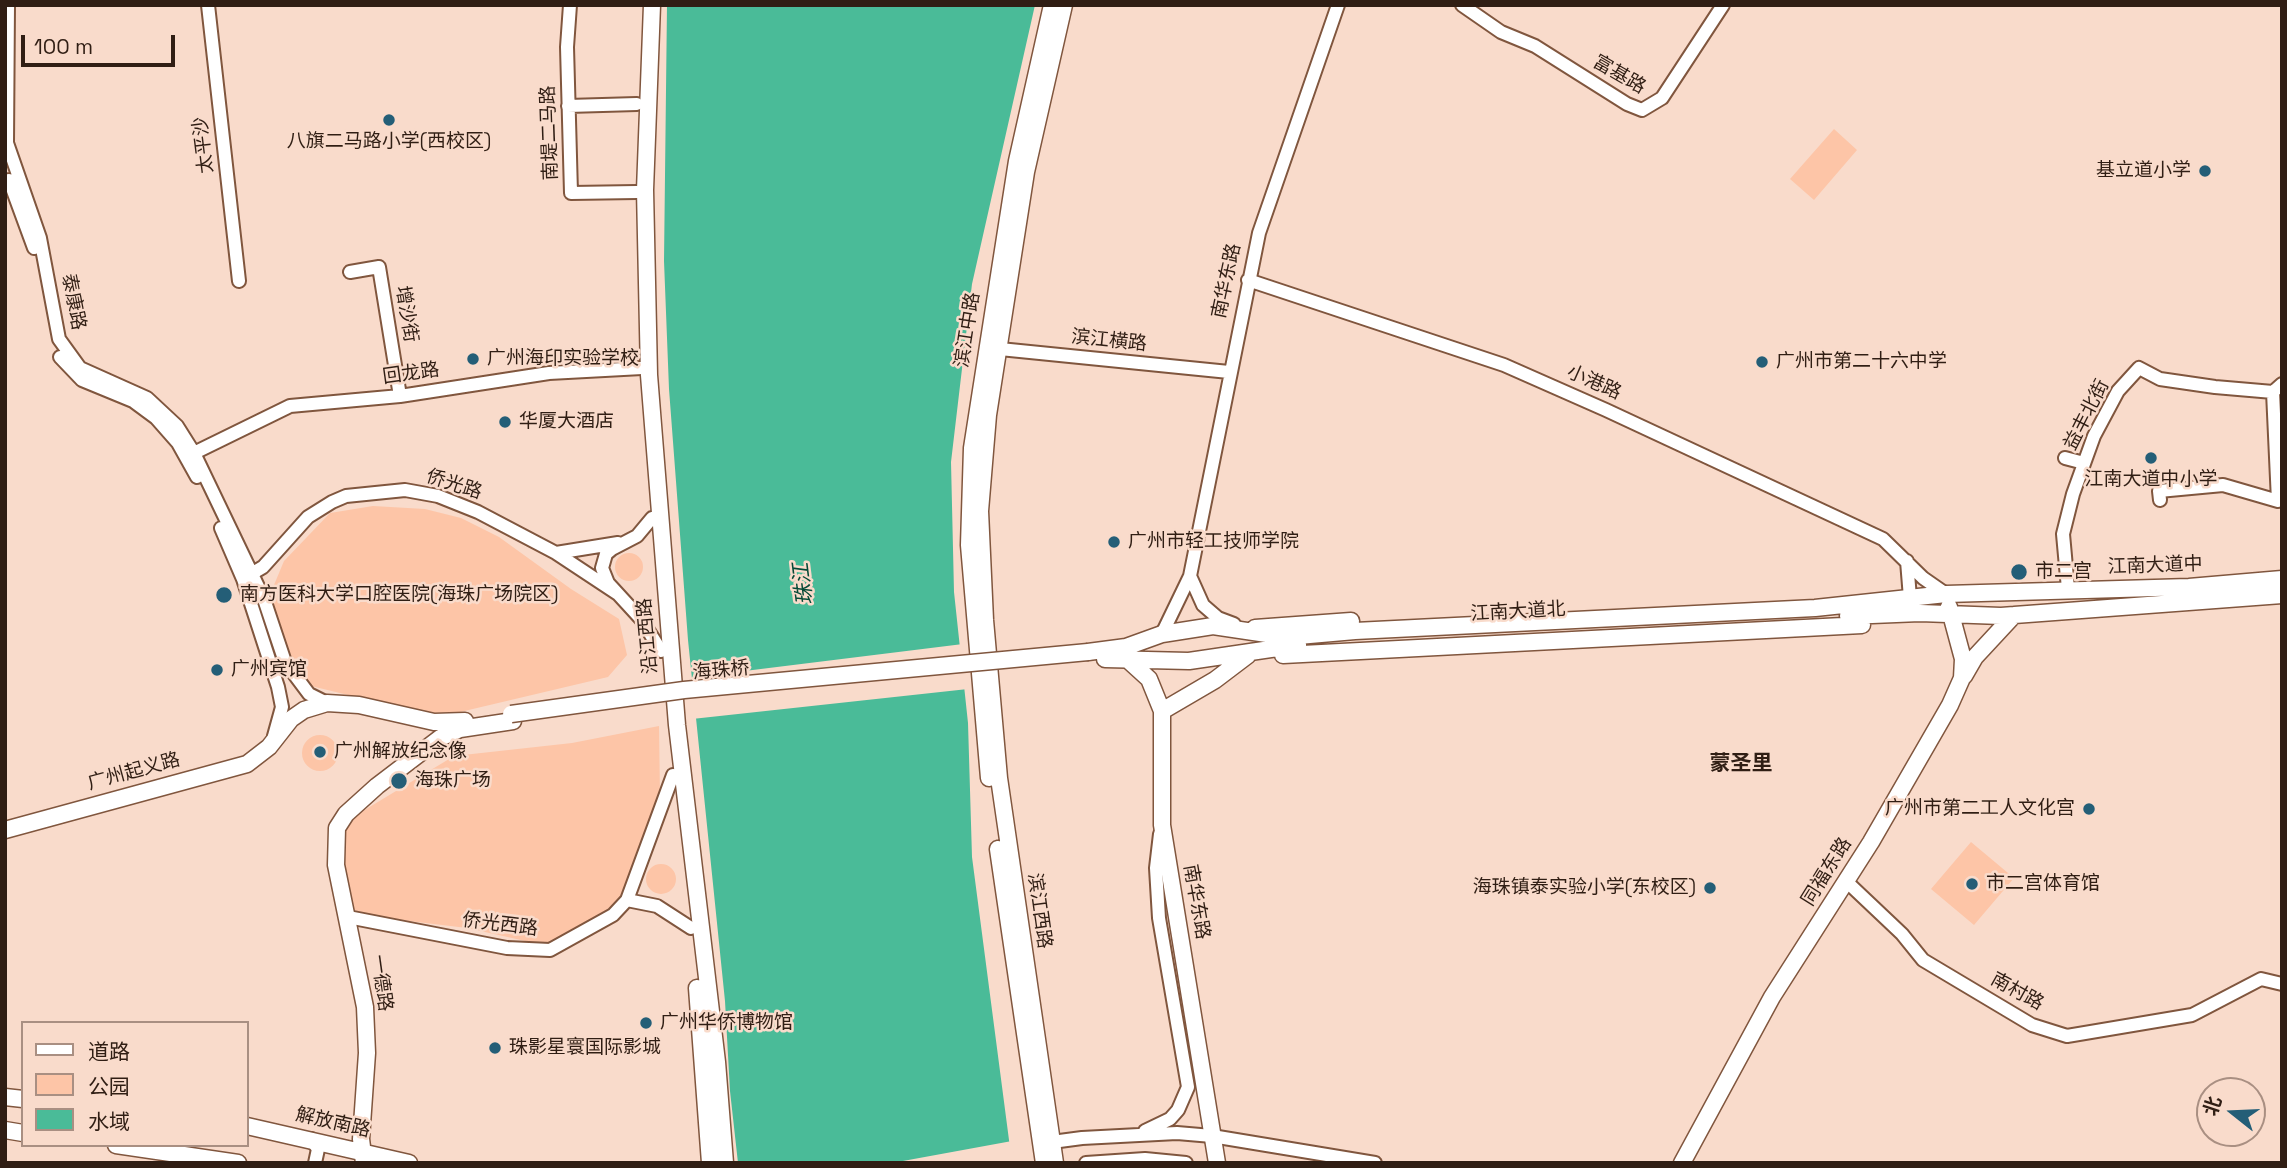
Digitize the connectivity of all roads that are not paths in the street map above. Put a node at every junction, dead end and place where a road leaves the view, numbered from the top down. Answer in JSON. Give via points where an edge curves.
{"nodes":[{"id":1,"x":8,"y":5,"type":"edge"},
{"id":2,"x":208,"y":5,"type":"edge"},
{"id":3,"x":570,"y":5,"type":"edge"},
{"id":4,"x":644,"y":5,"type":"edge"},
{"id":5,"x":652,"y":5,"type":"edge"},
{"id":6,"x":1052,"y":5,"type":"edge"},
{"id":7,"x":1064,"y":5,"type":"edge"},
{"id":8,"x":1338,"y":5,"type":"edge"},
{"id":9,"x":1462,"y":5,"type":"edge"},
{"id":10,"x":1723,"y":5,"type":"edge"},
{"id":11,"x":642,"y":104,"type":"junction"},
{"id":12,"x":568,"y":106,"type":"junction"},
{"id":13,"x":5,"y":169,"type":"edge"},
{"id":14,"x":637,"y":192,"type":"junction"},
{"id":15,"x":350,"y":272,"type":"dead end"},
{"id":16,"x":1248,"y":280,"type":"junction"},
{"id":17,"x":239,"y":281,"type":"dead end"},
{"id":18,"x":992,"y":349,"type":"junction"},
{"id":19,"x":642,"y":368,"type":"junction"},
{"id":20,"x":1229,"y":373,"type":"junction"},
{"id":21,"x":2278,"y":388,"type":"edge"},
{"id":22,"x":400,"y":396,"type":"junction"},
{"id":23,"x":194,"y":453,"type":"junction"},
{"id":24,"x":2065,"y":458,"type":"dead end"},
{"id":25,"x":2084,"y":463,"type":"junction"},
{"id":26,"x":2160,"y":500,"type":"dead end"},
{"id":27,"x":652,"y":518,"type":"junction"},
{"id":28,"x":622,"y":543,"type":"junction"},
{"id":29,"x":556,"y":553,"type":"junction"},
{"id":30,"x":1906,"y":561,"type":"junction"},
{"id":31,"x":1190,"y":576,"type":"junction"},
{"id":32,"x":247,"y":577,"type":"junction"},
{"id":33,"x":2282,"y":579,"type":"edge"},
{"id":34,"x":2067,"y":589,"type":"junction"},
{"id":35,"x":618,"y":594,"type":"junction"},
{"id":36,"x":1946,"y":594,"type":"junction"},
{"id":37,"x":2282,"y":595,"type":"edge"},
{"id":38,"x":1910,"y":598,"type":"junction"},
{"id":39,"x":1951,"y":614,"type":"junction"},
{"id":40,"x":2014,"y":615,"type":"junction"},
{"id":41,"x":1249,"y":629,"type":"junction"},
{"id":42,"x":1355,"y":631,"type":"junction"},
{"id":43,"x":1162,"y":634,"type":"junction"},
{"id":44,"x":661,"y":651,"type":"junction"},
{"id":45,"x":1243,"y":655,"type":"junction"},
{"id":46,"x":1088,"y":656,"type":"junction"},
{"id":47,"x":1127,"y":659,"type":"junction"},
{"id":48,"x":983,"y":665,"type":"joint"},
{"id":49,"x":1962,"y":678,"type":"junction"},
{"id":50,"x":327,"y":703,"type":"junction"},
{"id":51,"x":1162,"y":711,"type":"junction"},
{"id":52,"x":512,"y":717,"type":"junction"},
{"id":53,"x":269,"y":747,"type":"junction"},
{"id":54,"x":673,"y":775,"type":"junction"},
{"id":55,"x":346,"y":814,"type":"joint"},
{"id":56,"x":1162,"y":825,"type":"junction"},
{"id":57,"x":5,"y":830,"type":"edge"},
{"id":58,"x":1846,"y":881,"type":"junction"},
{"id":59,"x":626,"y":900,"type":"junction"},
{"id":60,"x":348,"y":917,"type":"junction"},
{"id":61,"x":691,"y":928,"type":"junction"},
{"id":62,"x":2282,"y":984,"type":"edge"},
{"id":63,"x":1181,"y":1045,"type":"junction"},
{"id":64,"x":1205,"y":1086,"type":"junction"},
{"id":65,"x":248,"y":1126,"type":"edge"},
{"id":66,"x":1135,"y":1135,"type":"junction"},
{"id":67,"x":1212,"y":1136,"type":"junction"},
{"id":68,"x":311,"y":1139,"type":"junction"},
{"id":69,"x":130,"y":1147,"type":"edge"},
{"id":70,"x":363,"y":1157,"type":"edge"},
{"id":71,"x":1049,"y":1157,"type":"edge"},
{"id":72,"x":710,"y":1159,"type":"edge"},
{"id":73,"x":1140,"y":1159,"type":"junction"},
{"id":74,"x":238,"y":1163,"type":"edge"},
{"id":75,"x":315,"y":1163,"type":"edge"},
{"id":76,"x":409,"y":1163,"type":"edge"},
{"id":77,"x":725,"y":1163,"type":"edge"},
{"id":78,"x":1086,"y":1163,"type":"edge"},
{"id":79,"x":1155,"y":1163,"type":"edge"},
{"id":80,"x":1186,"y":1163,"type":"edge"},
{"id":81,"x":1209,"y":1163,"type":"edge"},
{"id":82,"x":1217,"y":1163,"type":"edge"},
{"id":83,"x":1374,"y":1163,"type":"edge"},
{"id":84,"x":1682,"y":1163,"type":"edge"}],
"edges":[{"from":1,"to":23,"type":"street","name":"泰康路","via":[[7,144],[40,238],[59,338],[80,368],[161,408]]},
{"from":2,"to":17,"type":"street","name":"太平沙"},
{"from":3,"to":12,"type":"street","name":"南堤二马路"},
{"from":4,"to":11,"type":"main road"},
{"from":5,"to":11,"type":"main road"},
{"from":6,"to":18,"type":"main road","name":"滨江中路","via":[[1017,161]]},
{"from":7,"to":18,"type":"main road","name":"滨江中路"},
{"from":8,"to":16,"type":"street","name":"南华东路","via":[[1265,211]]},
{"from":9,"to":10,"type":"street","name":"富基路","via":[[1501,32],[1535,46],[1642,110],[1662,98]]},
{"from":11,"to":12,"type":"street"},
{"from":11,"to":14,"type":"main road","name":"沿江西路"},
{"from":11,"to":77,"type":"main road","name":"沿江西路","via":[[655,460],[677,725]]},
{"from":12,"to":14,"type":"street","name":"南堤二马路","via":[[571,193]]},
{"from":13,"to":32,"type":"street","name":"泰康路","via":[[35,253],[55,350],[77,376],[133,401],[166,428],[199,481]]},
{"from":14,"to":19,"type":"main road","name":"沿江西路"},
{"from":15,"to":22,"type":"street","name":"增沙街","via":[[379,267]]},
{"from":16,"to":20,"type":"street","name":"南华东路"},
{"from":16,"to":30,"type":"street","name":"小港路","via":[[1504,365],[1872,533]]},
{"from":18,"to":20,"type":"street","name":"滨江横路"},
{"from":18,"to":48,"type":"main road","name":"滨江中路","via":[[981,485]]},
{"from":19,"to":22,"type":"street","name":"回龙路","via":[[549,373]]},
{"from":19,"to":27,"type":"main road","name":"沿江西路"},
{"from":20,"to":31,"type":"street","name":"南华东路"},
{"from":21,"to":25,"type":"street","name":"益丰北街","via":[[2161,379],[2139,368],[2118,391]]},
{"from":21,"to":26,"type":"street","via":[[2278,501],[2222,485],[2159,491]]},
{"from":22,"to":23,"type":"street","name":"回龙路","via":[[290,406]]},
{"from":23,"to":32,"type":"street","name":"泰康路"},
{"from":24,"to":25,"type":"street"},
{"from":25,"to":34,"type":"street","name":"益丰北街","via":[[2063,534]]},
{"from":27,"to":28,"type":"street","via":[[645,529]]},
{"from":27,"to":44,"type":"main road","name":"沿江西路"},
{"from":28,"to":29,"type":"street"},
{"from":28,"to":35,"type":"street","via":[[606,554],[602,568]]},
{"from":29,"to":32,"type":"street","name":"侨光路","via":[[454,501],[421,492],[382,491],[332,502],[308,517],[270,560]]},
{"from":29,"to":35,"type":"street","name":"侨光路"},
{"from":30,"to":36,"type":"street","name":"小港路"},
{"from":30,"to":38,"type":"street"},
{"from":31,"to":41,"type":"street","via":[[1192,588],[1211,613]]},
{"from":31,"to":43,"type":"street","name":"南华东路"},
{"from":32,"to":50,"type":"street","name":"泰康路","via":[[264,599],[285,663],[309,694]]},
{"from":32,"to":53,"type":"street","name":"泰康路","via":[[282,707]]},
{"from":33,"to":34,"type":"main road","name":"江南大道中"},
{"from":34,"to":36,"type":"main road","name":"江南大道中"},
{"from":35,"to":44,"type":"street","via":[[641,618]]},
{"from":36,"to":38,"type":"main road","name":"江南大道北"},
{"from":36,"to":39,"type":"main road"},
{"from":37,"to":40,"type":"main road","name":"江南大道中"},
{"from":38,"to":41,"type":"main road","via":[[1873,595]]},
{"from":38,"to":42,"type":"main road","name":"江南大道北","via":[[1815,608]]},
{"from":39,"to":40,"type":"main road","name":"江南大道中"},
{"from":39,"to":45,"type":"main road","name":"江南大道北","via":[[1358,641]]},
{"from":39,"to":49,"type":"main road","via":[[1963,659]]},
{"from":40,"to":49,"type":"main road","name":"同福东路"},
{"from":41,"to":42,"type":"main road","name":"江南大道北","via":[[1287,637]]},
{"from":41,"to":43,"type":"main road","name":"江南大道北","via":[[1213,626]]},
{"from":42,"to":45,"type":"main road","via":[[1270,644]]},
{"from":43,"to":46,"type":"main road","name":"江南大道北"},
{"from":44,"to":54,"type":"main road","name":"沿江西路"},
{"from":45,"to":47,"type":"main road","name":"江南大道北","via":[[1171,662]]},
{"from":45,"to":51,"type":"main road","via":[[1215,680]]},
{"from":46,"to":47,"type":"main road","name":"江南大道北"},
{"from":46,"to":52,"type":"main road","name":"海珠桥","bridge":true,"via":[[696,689]]},
{"from":47,"to":51,"type":"main road","name":"南华东路","via":[[1149,679]]},
{"from":48,"to":71,"type":"main road","name":"滨江西路"},
{"from":49,"to":58,"type":"main road","name":"同福东路","via":[[1939,726]]},
{"from":50,"to":52,"type":"main road","name":"海珠桥","via":[[449,723]]},
{"from":50,"to":53,"type":"main road","name":"广州起义路","via":[[291,719]]},
{"from":51,"to":56,"type":"main road","name":"南华东路"},
{"from":52,"to":55,"type":"main road","name":"海珠桥","via":[[440,738]]},
{"from":53,"to":57,"type":"main road","name":"广州起义路","via":[[258,758],[228,770]]},
{"from":54,"to":59,"type":"street","name":"侨光西路"},
{"from":54,"to":61,"type":"main road","name":"沿江西路"},
{"from":55,"to":60,"type":"main road","name":"一德路","via":[[337,828],[334,853]]},
{"from":56,"to":63,"type":"street","via":[[1157,902]]},
{"from":56,"to":64,"type":"main road","name":"南华东路"},
{"from":58,"to":62,"type":"street","name":"南村路","via":[[1902,933],[1923,960],[2032,1025],[2067,1036],[2192,1014],[2261,979]]},
{"from":58,"to":84,"type":"main road","name":"同福东路","via":[[1772,998]]},
{"from":59,"to":60,"type":"street","name":"侨光西路","via":[[613,915],[550,950],[507,948]]},
{"from":59,"to":61,"type":"street","via":[[657,906]]},
{"from":60,"to":70,"type":"main road","name":"一德路","via":[[367,1029]]},
{"from":61,"to":72,"type":"main road","name":"沿江西路"},
{"from":63,"to":64,"type":"street"},
{"from":63,"to":66,"type":"street","via":[[1188,1078],[1184,1102],[1170,1119]]},
{"from":64,"to":67,"type":"main road","name":"南华东路"},
{"from":65,"to":68,"type":"main road","name":"解放南路"},
{"from":66,"to":67,"type":"street"},
{"from":66,"to":71,"type":"street"},
{"from":67,"to":81,"type":"street"},
{"from":67,"to":82,"type":"main road","name":"南华东路"},
{"from":67,"to":83,"type":"street"},
{"from":68,"to":70,"type":"main road","name":"解放南路"},
{"from":68,"to":75,"type":"street","via":[[318,1149]]},
{"from":69,"to":74,"type":"main road"},
{"from":70,"to":76,"type":"main road","name":"解放南路"},
{"from":73,"to":78,"type":"street"},
{"from":73,"to":79,"type":"street"},
{"from":73,"to":80,"type":"street"}]}
